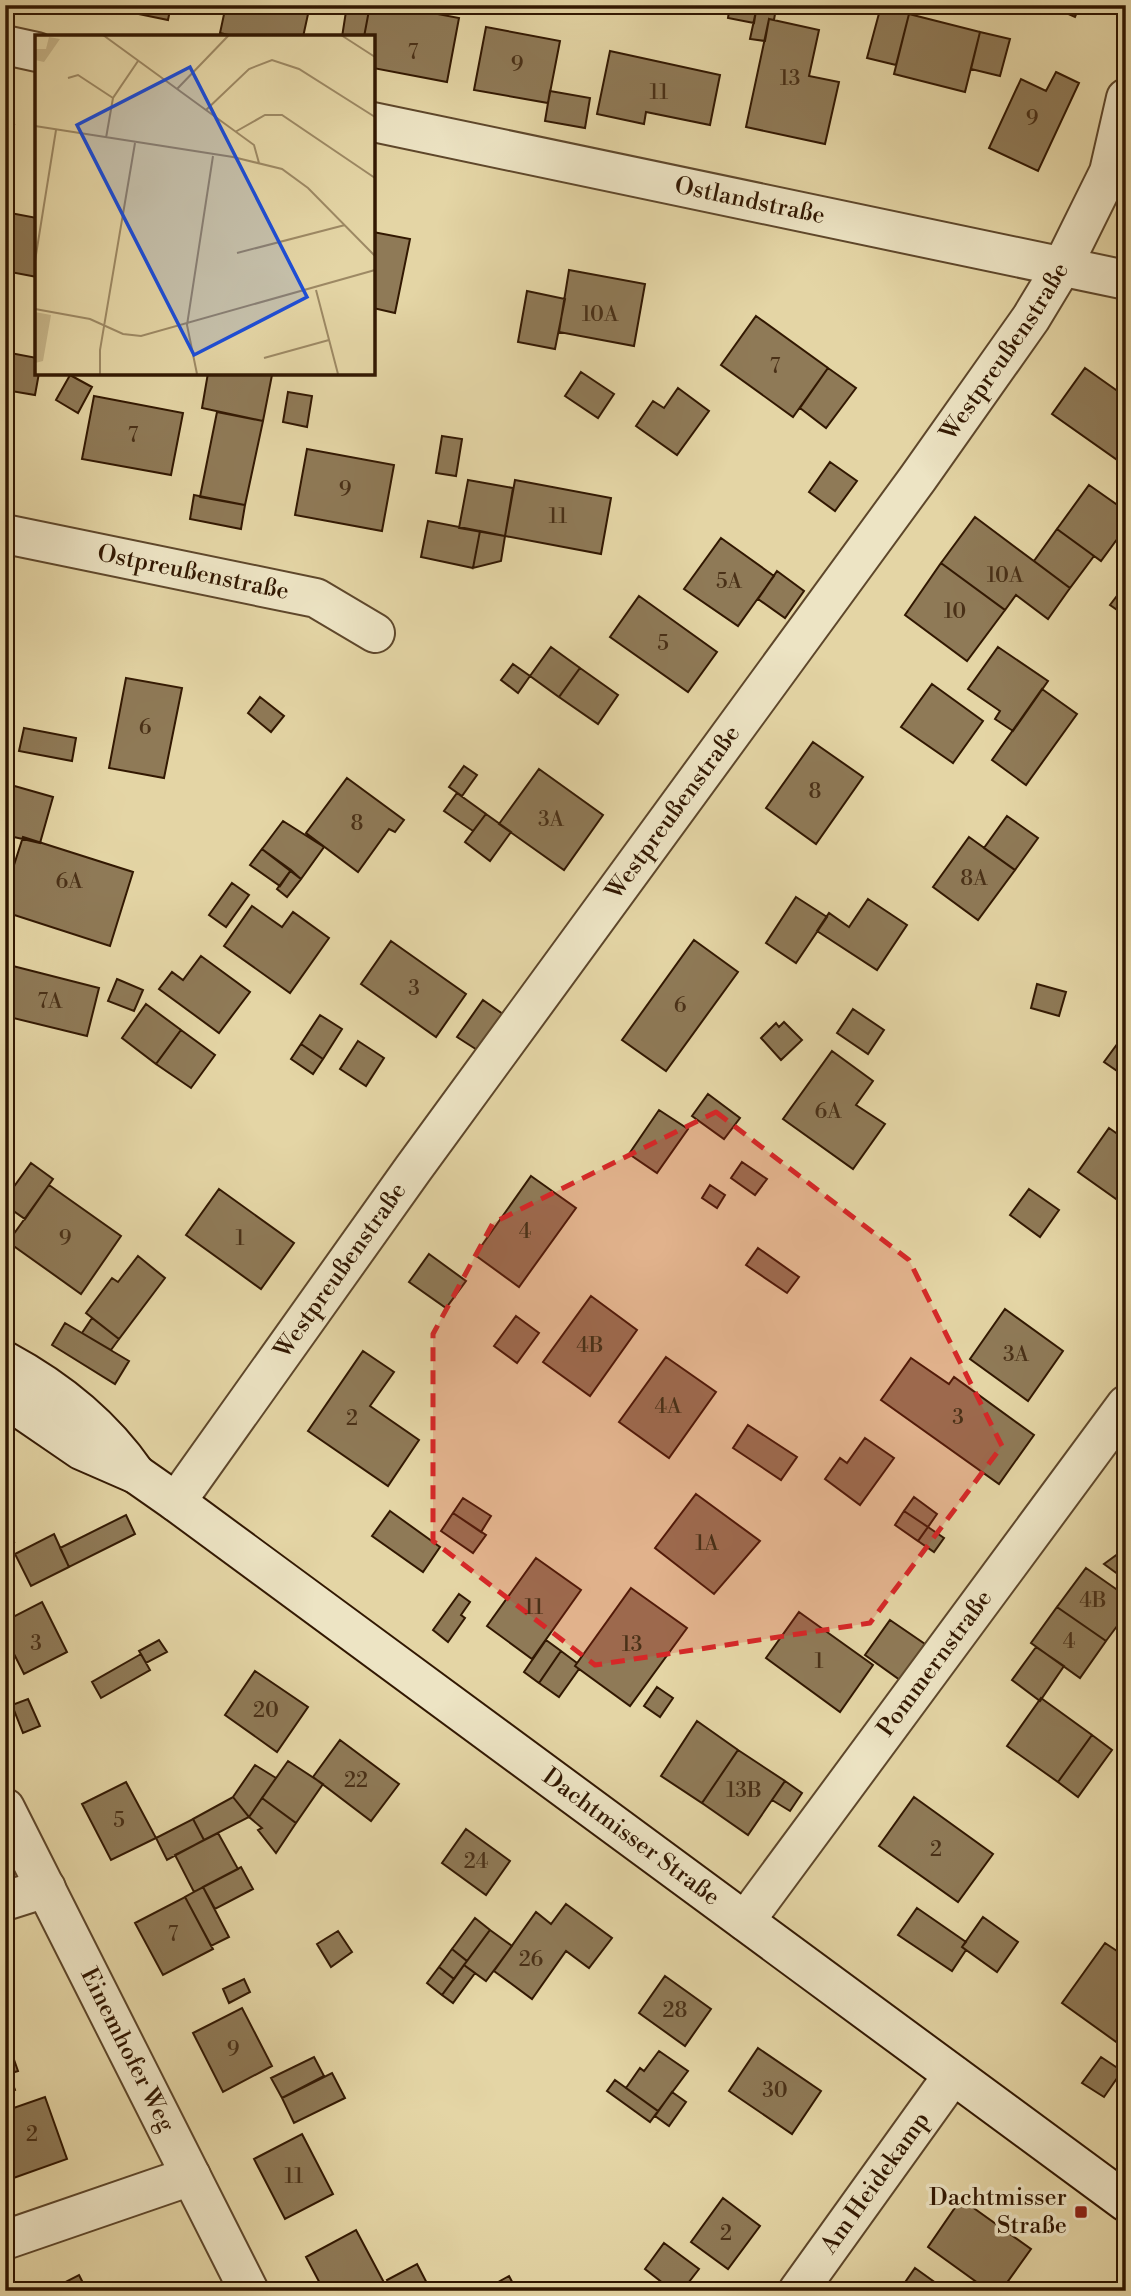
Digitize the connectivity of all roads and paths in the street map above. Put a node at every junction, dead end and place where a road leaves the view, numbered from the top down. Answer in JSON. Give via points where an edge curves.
{"nodes":[{"id":1,"x":5,"y":45,"type":"edge"},
{"id":2,"x":35,"y":51,"type":"edge"},
{"id":3,"x":1126,"y":98,"type":"edge"},
{"id":4,"x":374,"y":122,"type":"edge"},
{"id":5,"x":1063,"y":265,"type":"junction"},
{"id":6,"x":1126,"y":280,"type":"edge"},
{"id":7,"x":5,"y":534,"type":"edge"},
{"id":8,"x":375,"y":633,"type":"dead end"},
{"id":9,"x":5,"y":1361,"type":"edge"},
{"id":10,"x":5,"y":1398,"type":"edge"},
{"id":11,"x":1126,"y":1405,"type":"edge"},
{"id":12,"x":136,"y":1474,"type":"junction"},
{"id":13,"x":176,"y":1502,"type":"junction"},
{"id":14,"x":5,"y":1808,"type":"edge"},
{"id":15,"x":46,"y":1888,"type":"junction"},
{"id":16,"x":5,"y":1901,"type":"edge"},
{"id":17,"x":745,"y":1922,"type":"junction"},
{"id":18,"x":953,"y":2075,"type":"junction"},
{"id":19,"x":191,"y":2176,"type":"junction"},
{"id":20,"x":1126,"y":2202,"type":"edge"},
{"id":21,"x":5,"y":2240,"type":"edge"},
{"id":22,"x":249,"y":2291,"type":"edge"},
{"id":23,"x":798,"y":2291,"type":"edge"}],
"edges":[{"from":1,"to":2,"type":"street"},
{"from":3,"to":5,"type":"street","name":"Westpreußenstraße","via":[[1109,172]]},
{"from":4,"to":5,"type":"street","name":"Ostlandstraße"},
{"from":5,"to":6,"type":"street","name":"Ostlandstraße"},
{"from":5,"to":13,"type":"street","name":"Westpreußenstraße","via":[[918,478]]},
{"from":7,"to":8,"type":"street","name":"Ostpreußenstraße","via":[[316,598]]},
{"from":9,"to":12,"type":"street","name":"Dachtmisser Straße","via":[[102,1430]]},
{"from":10,"to":12,"type":"street","name":"Dachtmisser Straße","via":[[81,1450]]},
{"from":11,"to":17,"type":"street","name":"Pommernstraße"},
{"from":12,"to":13,"type":"street","name":"Dachtmisser Straße"},
{"from":13,"to":17,"type":"street","name":"Dachtmisser Straße"},
{"from":14,"to":15,"type":"street","name":"Einemhofer Weg"},
{"from":15,"to":16,"type":"street"},
{"from":15,"to":19,"type":"street","name":"Einemhofer Weg"},
{"from":17,"to":18,"type":"street","name":"Dachtmisser Straße"},
{"from":18,"to":20,"type":"street","name":"Dachtmisser Straße"},
{"from":18,"to":23,"type":"street","name":"Am Heidekamp"},
{"from":19,"to":21,"type":"street"},
{"from":19,"to":22,"type":"street","name":"Einemhofer Weg"}]}
